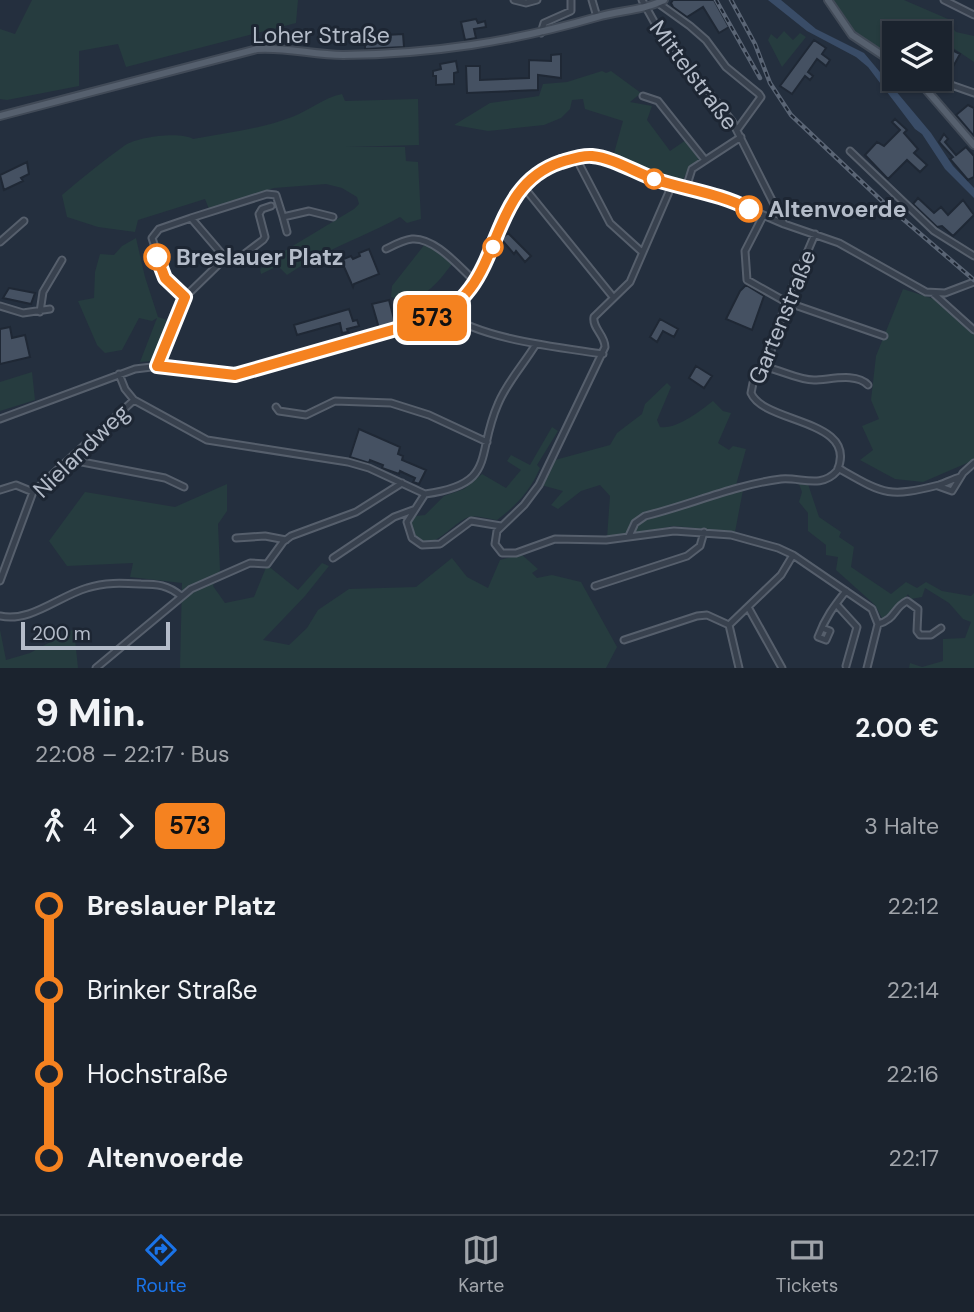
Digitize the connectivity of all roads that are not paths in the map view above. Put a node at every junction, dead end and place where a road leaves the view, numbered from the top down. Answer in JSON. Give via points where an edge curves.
{"nodes":[{"id":1,"x":514,"y":0,"type":"edge"},
{"id":2,"x":536,"y":0,"type":"edge"},
{"id":3,"x":572,"y":0,"type":"edge"},
{"id":4,"x":592,"y":0,"type":"edge"},
{"id":5,"x":642,"y":0,"type":"edge"},
{"id":6,"x":828,"y":0,"type":"edge"},
{"id":7,"x":944,"y":0,"type":"edge"},
{"id":8,"x":661,"y":2,"type":"edge"},
{"id":9,"x":645,"y":8,"type":"junction"},
{"id":10,"x":974,"y":15,"type":"edge"},
{"id":11,"x":597,"y":16,"type":"junction"},
{"id":12,"x":541,"y":33,"type":"junction"},
{"id":13,"x":882,"y":55,"type":"edge"},
{"id":14,"x":952,"y":85,"type":"edge"},
{"id":15,"x":928,"y":91,"type":"edge"},
{"id":16,"x":974,"y":93,"type":"edge"},
{"id":17,"x":643,"y":96,"type":"dead end"},
{"id":18,"x":0,"y":116,"type":"edge"},
{"id":19,"x":737,"y":130,"type":"junction"},
{"id":20,"x":741,"y":137,"type":"junction"},
{"id":21,"x":974,"y":145,"type":"edge"},
{"id":22,"x":850,"y":151,"type":"dead end"},
{"id":23,"x":576,"y":158,"type":"junction"},
{"id":24,"x":705,"y":160,"type":"junction"},
{"id":25,"x":672,"y":185,"type":"junction"},
{"id":26,"x":523,"y":186,"type":"junction"},
{"id":27,"x":686,"y":188,"type":"junction"},
{"id":28,"x":271,"y":206,"type":"dead end"},
{"id":29,"x":763,"y":216,"type":"junction"},
{"id":30,"x":283,"y":217,"type":"junction"},
{"id":31,"x":333,"y":217,"type":"dead end"},
{"id":32,"x":191,"y":218,"type":"junction"},
{"id":33,"x":24,"y":221,"type":"dead end"},
{"id":34,"x":784,"y":224,"type":"junction"},
{"id":35,"x":287,"y":232,"type":"dead end"},
{"id":36,"x":815,"y":234,"type":"junction"},
{"id":37,"x":0,"y":242,"type":"edge"},
{"id":38,"x":386,"y":249,"type":"dead end"},
{"id":39,"x":642,"y":253,"type":"junction"},
{"id":40,"x":974,"y":256,"type":"edge"},
{"id":41,"x":62,"y":260,"type":"dead end"},
{"id":42,"x":222,"y":261,"type":"junction"},
{"id":43,"x":475,"y":281,"type":"junction"},
{"id":44,"x":974,"y":282,"type":"edge"},
{"id":45,"x":933,"y":294,"type":"junction"},
{"id":46,"x":185,"y":297,"type":"junction"},
{"id":47,"x":612,"y":298,"type":"junction"},
{"id":48,"x":786,"y":302,"type":"junction"},
{"id":49,"x":0,"y":306,"type":"edge"},
{"id":50,"x":50,"y":309,"type":"dead end"},
{"id":51,"x":40,"y":312,"type":"junction"},
{"id":52,"x":445,"y":313,"type":"junction"},
{"id":53,"x":974,"y":330,"type":"edge"},
{"id":54,"x":884,"y":336,"type":"dead end"},
{"id":55,"x":536,"y":344,"type":"junction"},
{"id":56,"x":603,"y":354,"type":"junction"},
{"id":57,"x":157,"y":366,"type":"junction"},
{"id":58,"x":765,"y":367,"type":"junction"},
{"id":59,"x":120,"y":374,"type":"junction"},
{"id":60,"x":868,"y":385,"type":"dead end"},
{"id":61,"x":134,"y":400,"type":"junction"},
{"id":62,"x":276,"y":407,"type":"dead end"},
{"id":63,"x":0,"y":419,"type":"edge"},
{"id":64,"x":487,"y":442,"type":"junction"},
{"id":65,"x":74,"y":456,"type":"junction"},
{"id":66,"x":974,"y":463,"type":"edge"},
{"id":67,"x":838,"y":468,"type":"junction"},
{"id":68,"x":960,"y":477,"type":"junction"},
{"id":69,"x":402,"y":483,"type":"junction"},
{"id":70,"x":938,"y":486,"type":"junction"},
{"id":71,"x":184,"y":487,"type":"dead end"},
{"id":72,"x":0,"y":490,"type":"edge"},
{"id":73,"x":33,"y":492,"type":"junction"},
{"id":74,"x":425,"y":494,"type":"junction"},
{"id":75,"x":416,"y":509,"type":"junction"},
{"id":76,"x":501,"y":526,"type":"junction"},
{"id":77,"x":704,"y":532,"type":"junction"},
{"id":78,"x":629,"y":536,"type":"junction"},
{"id":79,"x":236,"y":538,"type":"dead end"},
{"id":80,"x":286,"y":540,"type":"junction"},
{"id":81,"x":793,"y":555,"type":"junction"},
{"id":82,"x":334,"y":558,"type":"dead end"},
{"id":83,"x":0,"y":581,"type":"edge"},
{"id":84,"x":595,"y":586,"type":"dead end"},
{"id":85,"x":846,"y":591,"type":"junction"},
{"id":86,"x":181,"y":596,"type":"junction"},
{"id":87,"x":836,"y":604,"type":"junction"},
{"id":88,"x":748,"y":607,"type":"junction"},
{"id":89,"x":0,"y":617,"type":"edge"},
{"id":90,"x":878,"y":624,"type":"junction"},
{"id":91,"x":729,"y":625,"type":"junction"},
{"id":92,"x":822,"y":628,"type":"dead end"},
{"id":93,"x":941,"y":628,"type":"dead end"},
{"id":94,"x":624,"y":640,"type":"dead end"},
{"id":95,"x":846,"y":666,"type":"edge"},
{"id":96,"x":96,"y":668,"type":"edge"},
{"id":97,"x":738,"y":668,"type":"edge"},
{"id":98,"x":782,"y":668,"type":"edge"},
{"id":99,"x":867,"y":668,"type":"edge"}],
"edges":[{"from":1,"to":2,"type":"street"},
{"from":3,"to":12,"type":"street","via":[[571,11],[544,23]]},
{"from":4,"to":11,"type":"street"},
{"from":5,"to":9,"type":"street","name":"Mittelstraße"},
{"from":6,"to":13,"type":"main road","via":[[852,35]]},
{"from":7,"to":10,"type":"street"},
{"from":8,"to":9,"type":"main road","name":"Loher Straße"},
{"from":8,"to":19,"type":"street","via":[[706,40],[729,70],[760,94]]},
{"from":9,"to":11,"type":"main road","name":"Loher Straße"},
{"from":9,"to":19,"type":"street","name":"Mittelstraße"},
{"from":11,"to":12,"type":"main road","name":"Loher Straße"},
{"from":12,"to":18,"type":"main road","name":"Loher Straße","via":[[429,52],[338,55],[257,49]]},
{"from":14,"to":16,"type":"street"},
{"from":15,"to":21,"type":"main road"},
{"from":17,"to":24,"type":"street","via":[[658,101]]},
{"from":19,"to":20,"type":"street","name":"Mittelstraße"},
{"from":20,"to":24,"type":"street"},
{"from":20,"to":34,"type":"street","name":"Mittelstraße"},
{"from":22,"to":40,"type":"street","via":[[934,231]]},
{"from":23,"to":25,"type":"street","via":[[597,157]]},
{"from":23,"to":26,"type":"street","via":[[544,169]]},
{"from":23,"to":39,"type":"street","via":[[610,223]]},
{"from":24,"to":27,"type":"street","via":[[692,169]]},
{"from":25,"to":27,"type":"street"},
{"from":25,"to":39,"type":"street"},
{"from":26,"to":43,"type":"street"},
{"from":26,"to":47,"type":"street"},
{"from":27,"to":29,"type":"street"},
{"from":28,"to":42,"type":"street","via":[[259,214],[263,240],[243,256]]},
{"from":29,"to":34,"type":"street"},
{"from":29,"to":48,"type":"street","via":[[745,251],[747,280]]},
{"from":30,"to":31,"type":"street","via":[[309,211]]},
{"from":30,"to":32,"type":"street","via":[[276,195],[267,194]]},
{"from":30,"to":35,"type":"street"},
{"from":32,"to":42,"type":"street","via":[[221,253]]},
{"from":32,"to":46,"type":"street","via":[[159,229],[152,238],[165,278]]},
{"from":33,"to":37,"type":"street"},
{"from":34,"to":36,"type":"street"},
{"from":36,"to":45,"type":"street"},
{"from":36,"to":48,"type":"street","name":"Gartenstraße"},
{"from":38,"to":43,"type":"street","via":[[413,239],[424,241]]},
{"from":39,"to":47,"type":"street","via":[[629,282]]},
{"from":41,"to":51,"type":"street","via":[[43,292]]},
{"from":42,"to":46,"type":"street"},
{"from":43,"to":52,"type":"street"},
{"from":44,"to":45,"type":"street"},
{"from":45,"to":53,"type":"street"},
{"from":46,"to":57,"type":"street"},
{"from":47,"to":56,"type":"street","via":[[593,320],[606,343]]},
{"from":48,"to":54,"type":"street"},
{"from":48,"to":58,"type":"street","name":"Gartenstraße"},
{"from":49,"to":51,"type":"street","via":[[23,313]]},
{"from":50,"to":51,"type":"street"},
{"from":52,"to":55,"type":"street"},
{"from":52,"to":57,"type":"street","via":[[246,373],[225,375]]},
{"from":55,"to":56,"type":"street"},
{"from":55,"to":64,"type":"street","via":[[499,400]]},
{"from":56,"to":76,"type":"street","via":[[539,485]]},
{"from":57,"to":59,"type":"street"},
{"from":58,"to":60,"type":"street","via":[[808,380],[854,379]]},
{"from":58,"to":67,"type":"street","name":"Gartenstraße","via":[[751,389],[753,399],[829,435],[838,450]]},
{"from":59,"to":61,"type":"street"},
{"from":59,"to":63,"type":"street"},
{"from":61,"to":65,"type":"street","name":"Nielandweg"},
{"from":61,"to":69,"type":"street","via":[[212,442],[348,462]]},
{"from":62,"to":64,"type":"street","via":[[306,415],[335,401],[391,403]]},
{"from":64,"to":74,"type":"street","via":[[479,471],[469,481]]},
{"from":65,"to":71,"type":"street","via":[[82,462],[165,478]]},
{"from":65,"to":73,"type":"street","name":"Nielandweg"},
{"from":66,"to":68,"type":"street"},
{"from":67,"to":70,"type":"street","via":[[891,494]]},
{"from":67,"to":78,"type":"street","via":[[822,481],[786,479],[755,484],[645,516]]},
{"from":68,"to":70,"type":"street"},
{"from":68,"to":70,"type":"street","via":[[950,492]]},
{"from":69,"to":74,"type":"street"},
{"from":69,"to":80,"type":"street","via":[[356,512]]},
{"from":72,"to":73,"type":"street","via":[[16,485]]},
{"from":73,"to":83,"type":"street","name":"Nielandweg"},
{"from":74,"to":75,"type":"street"},
{"from":75,"to":76,"type":"street","via":[[407,529],[426,547],[440,544],[471,521]]},
{"from":75,"to":82,"type":"street","via":[[394,517]]},
{"from":76,"to":78,"type":"street","via":[[495,544],[502,553],[511,554],[555,539]]},
{"from":77,"to":78,"type":"street"},
{"from":77,"to":81,"type":"street","via":[[741,537]]},
{"from":77,"to":84,"type":"street","via":[[701,546],[687,556]]},
{"from":79,"to":80,"type":"street"},
{"from":80,"to":86,"type":"street","via":[[267,564],[250,564]]},
{"from":81,"to":85,"type":"street"},
{"from":81,"to":88,"type":"street","via":[[781,575]]},
{"from":85,"to":87,"type":"street"},
{"from":85,"to":90,"type":"street","via":[[872,609]]},
{"from":86,"to":89,"type":"street","via":[[160,584],[109,583],[85,588],[24,615]]},
{"from":86,"to":96,"type":"street"},
{"from":87,"to":92,"type":"street"},
{"from":87,"to":95,"type":"street","via":[[857,627]]},
{"from":88,"to":91,"type":"street"},
{"from":88,"to":98,"type":"street"},
{"from":90,"to":93,"type":"street","via":[[893,618],[907,601],[918,609],[920,635]]},
{"from":90,"to":99,"type":"street"},
{"from":91,"to":94,"type":"street","via":[[697,615]]},
{"from":91,"to":97,"type":"street"}]}
